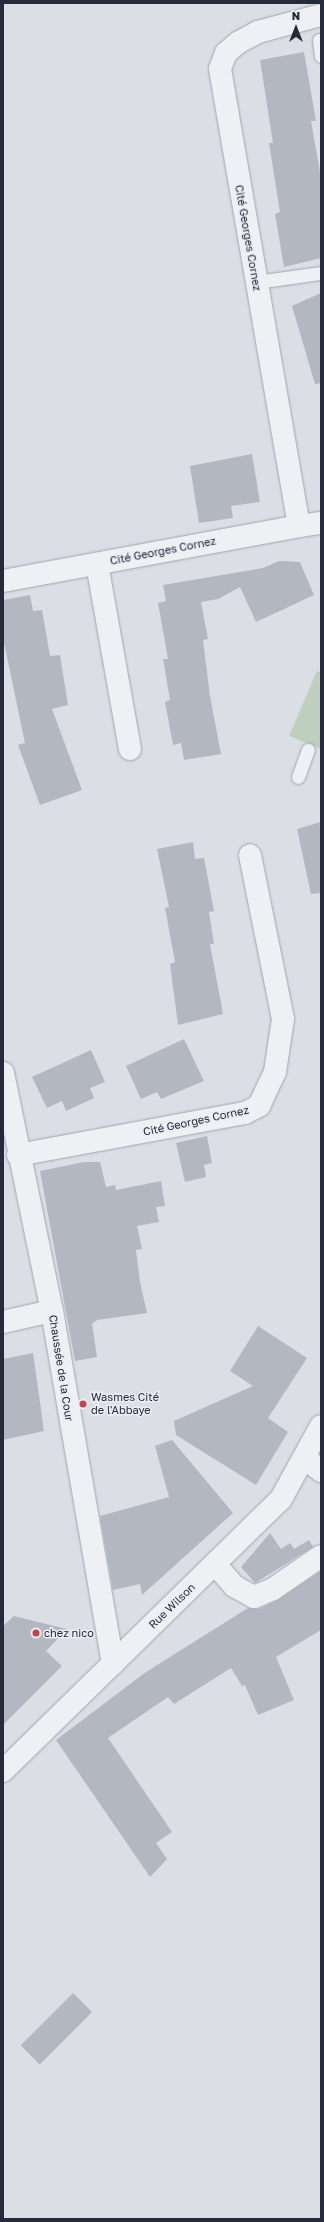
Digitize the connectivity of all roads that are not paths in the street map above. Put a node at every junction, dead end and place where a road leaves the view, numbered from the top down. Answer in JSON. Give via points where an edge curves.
{"nodes":[{"id":1,"x":321,"y":15,"type":"edge"},
{"id":2,"x":319,"y":40,"type":"dead end"},
{"id":3,"x":321,"y":56,"type":"edge"},
{"id":4,"x":321,"y":273,"type":"edge"},
{"id":5,"x":256,"y":282,"type":"junction"},
{"id":6,"x":321,"y":523,"type":"edge"},
{"id":7,"x":299,"y":526,"type":"junction"},
{"id":8,"x":97,"y":564,"type":"junction"},
{"id":9,"x":3,"y":581,"type":"edge"},
{"id":10,"x":130,"y":749,"type":"dead end"},
{"id":11,"x":308,"y":750,"type":"dead end"},
{"id":12,"x":298,"y":777,"type":"dead end"},
{"id":13,"x":250,"y":855,"type":"dead end"},
{"id":14,"x":3,"y":1073,"type":"edge"},
{"id":15,"x":18,"y":1155,"type":"junction"},
{"id":16,"x":52,"y":1312,"type":"junction"},
{"id":17,"x":3,"y":1322,"type":"edge"},
{"id":18,"x":321,"y":1426,"type":"edge"},
{"id":19,"x":313,"y":1464,"type":"edge"},
{"id":20,"x":321,"y":1556,"type":"edge"},
{"id":21,"x":215,"y":1564,"type":"junction"},
{"id":22,"x":113,"y":1664,"type":"junction"},
{"id":23,"x":3,"y":1771,"type":"edge"}],
"edges":[{"from":1,"to":5,"type":"street","name":"Cité Georges Cornez","via":[[258,32],[239,42],[226,53],[220,69]]},
{"from":2,"to":3,"type":"lane"},
{"from":4,"to":5,"type":"lane"},
{"from":5,"to":7,"type":"street","name":"Cité Georges Cornez"},
{"from":6,"to":7,"type":"street","name":"Cité Georges Cornez"},
{"from":7,"to":8,"type":"street","name":"Cité Georges Cornez"},
{"from":8,"to":9,"type":"street","name":"Cité Georges Cornez"},
{"from":8,"to":10,"type":"street","name":"Cité Georges Cornez"},
{"from":11,"to":12,"type":"lane"},
{"from":13,"to":15,"type":"street","name":"Cité Georges Cornez","via":[[283,1019],[275,1072],[259,1106],[245,1113]]},
{"from":14,"to":15,"type":"street","name":"Chaussée de la Cour"},
{"from":15,"to":16,"type":"street","name":"Chaussée de la Cour"},
{"from":16,"to":17,"type":"street"},
{"from":16,"to":22,"type":"street","name":"Chaussée de la Cour"},
{"from":18,"to":19,"type":"street","name":"Rue Wilson"},
{"from":19,"to":21,"type":"street","name":"Rue Wilson"},
{"from":20,"to":21,"type":"street","via":[[273,1589],[254,1597],[234,1586]]},
{"from":21,"to":22,"type":"street","name":"Rue Wilson"},
{"from":22,"to":23,"type":"street","name":"Rue Wilson"}]}
